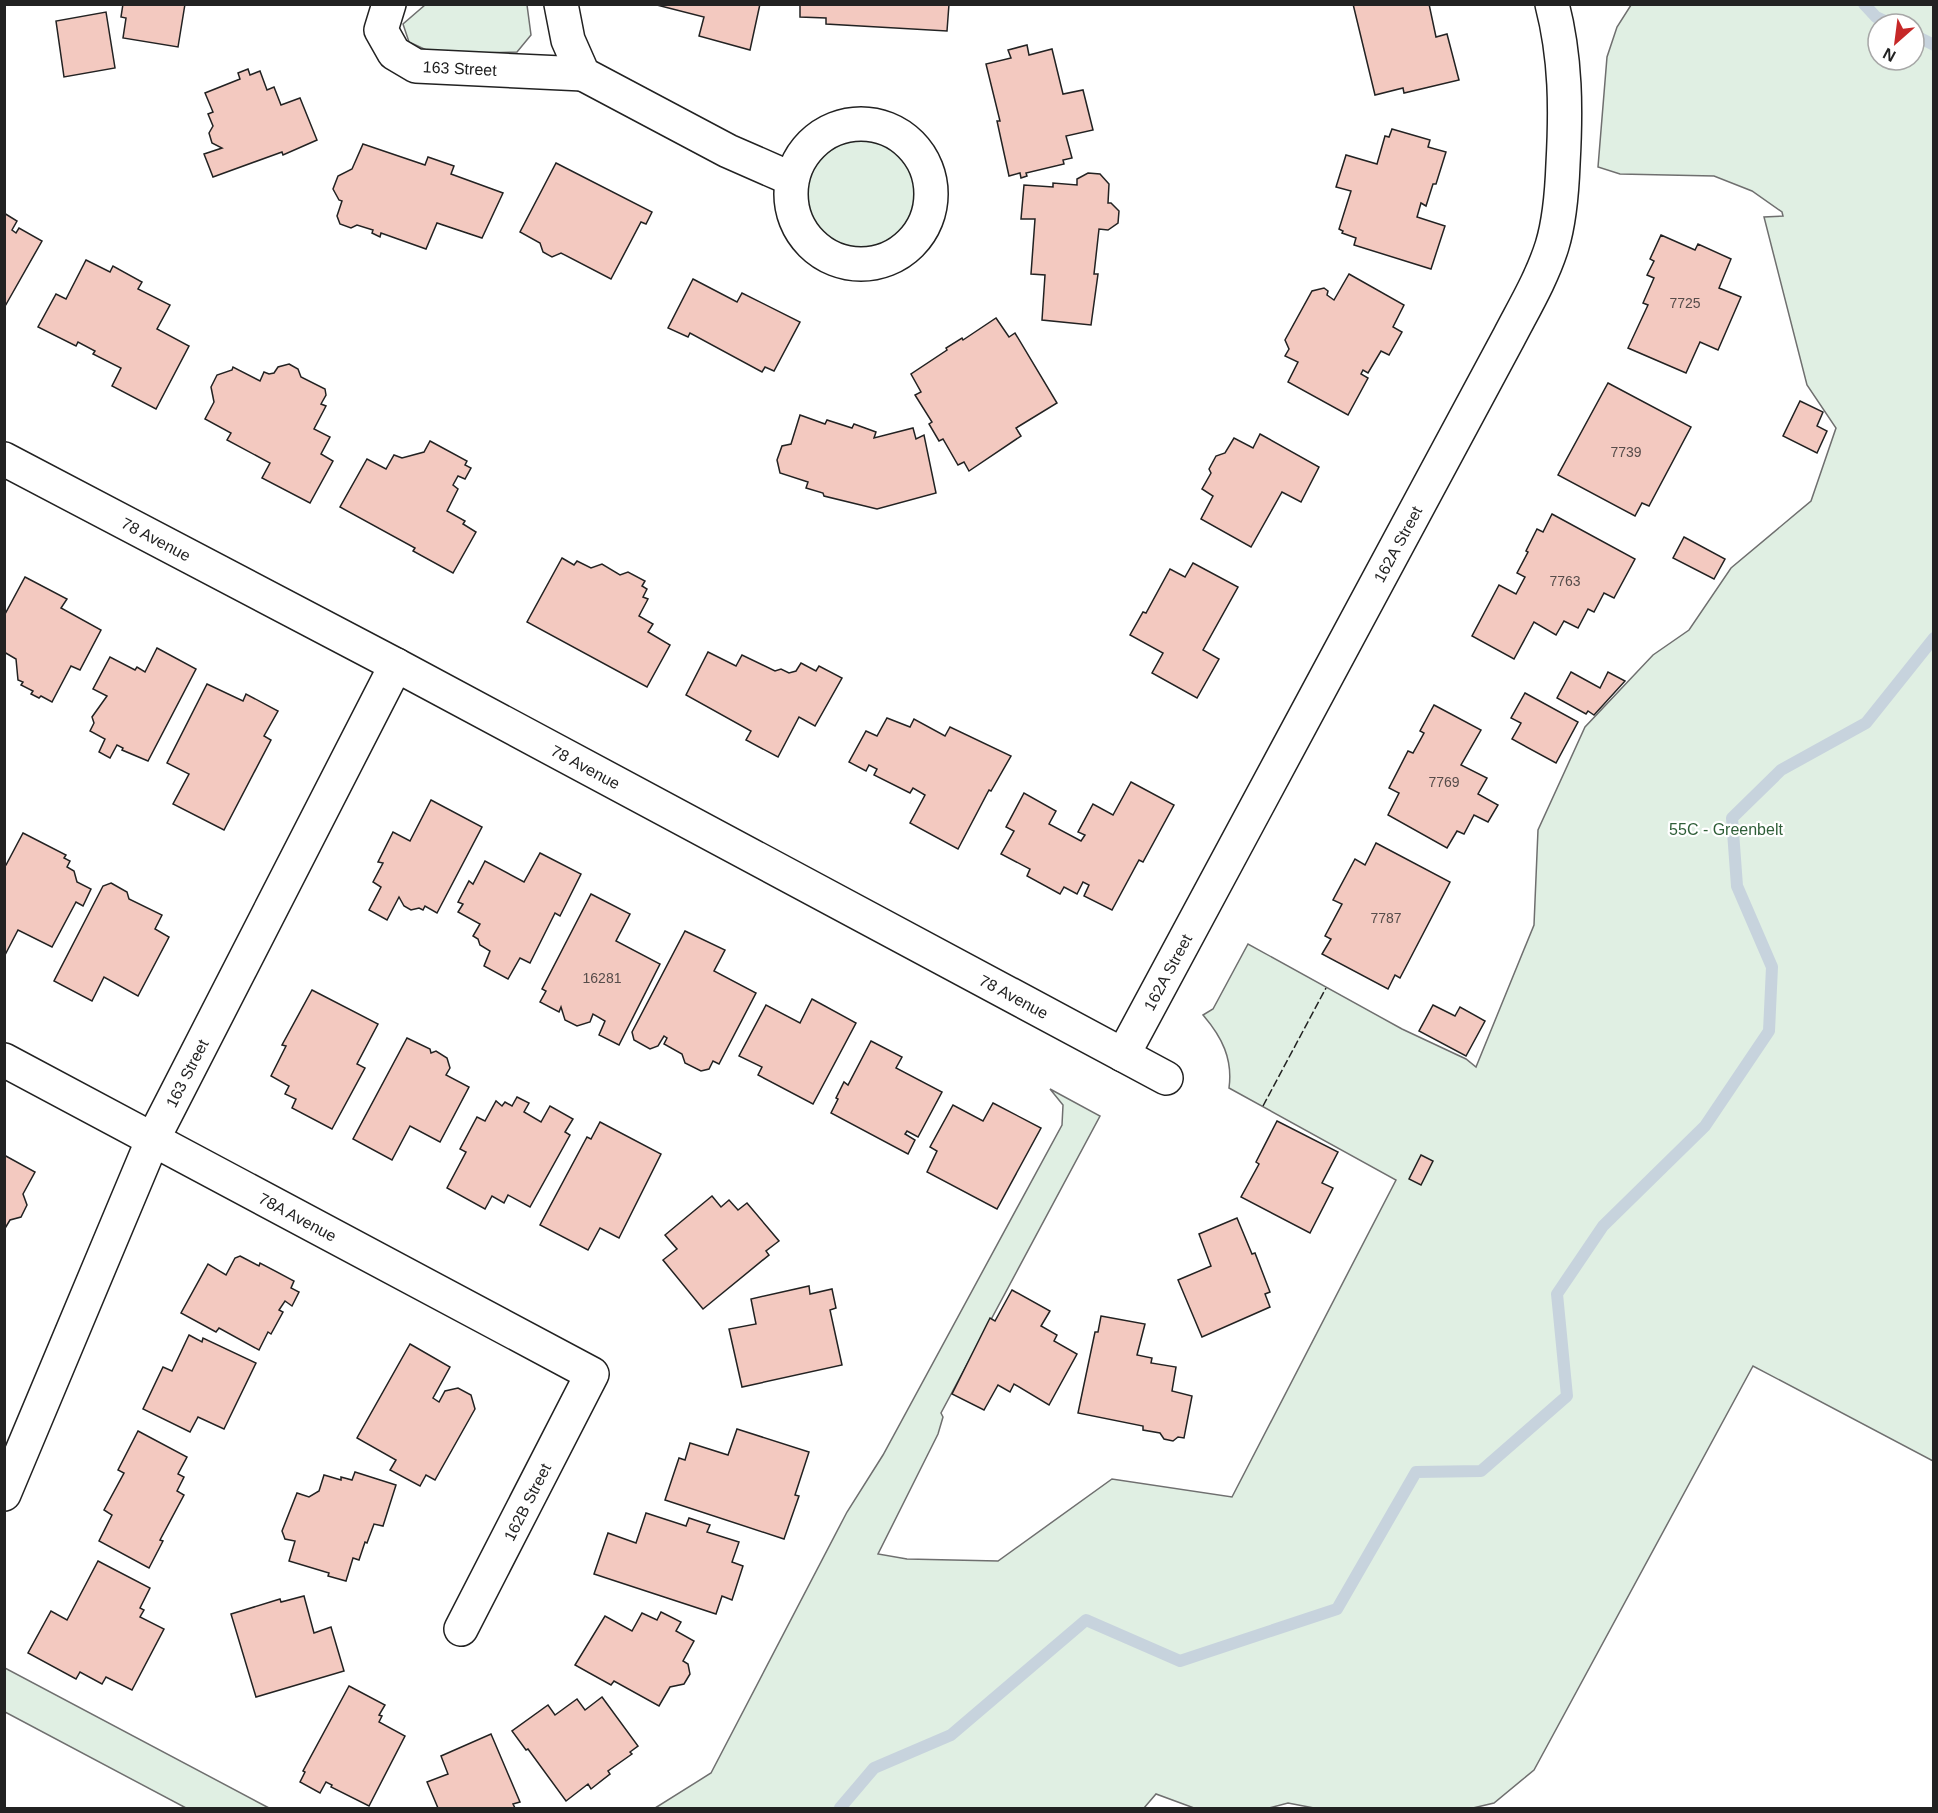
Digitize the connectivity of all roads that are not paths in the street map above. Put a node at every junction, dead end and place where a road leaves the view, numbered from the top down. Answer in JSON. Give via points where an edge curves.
{"nodes":[{"id":1,"x":389,"y":4,"type":"edge"},
{"id":2,"x":561,"y":4,"type":"edge"},
{"id":3,"x":1552,"y":4,"type":"edge"},
{"id":4,"x":583,"y":74,"type":"junction"},
{"id":5,"x":792,"y":179,"type":"junction"},
{"id":6,"x":4,"y":459,"type":"edge"},
{"id":7,"x":396,"y":665,"type":"junction"},
{"id":8,"x":1123,"y":1055,"type":"junction"},
{"id":9,"x":4,"y":1060,"type":"edge"},
{"id":10,"x":1166,"y":1078,"type":"dead end"},
{"id":11,"x":153,"y":1139,"type":"junction"},
{"id":12,"x":592,"y":1374,"type":"joint"},
{"id":13,"x":4,"y":1494,"type":"edge"},
{"id":14,"x":461,"y":1629,"type":"dead end"}],
"edges":[{"from":1,"to":4,"type":"street","name":"163 Street","via":[[381,30],[394,52],[416,66]]},
{"from":2,"to":4,"type":"street","via":[[568,40]]},
{"from":3,"to":8,"type":"street","name":"162A Street","via":[[1564,69],[1566,124],[1558,216],[1543,269]]},
{"from":4,"to":5,"type":"street","name":"163 Street","via":[[728,151]]},
{"from":5,"to":5,"type":"street","via":[[791,203],[798,226],[813,246],[838,261],[862,265],[886,260],[907,247],[927,219],[931,195],[927,171],[915,150],[897,134],[879,127],[855,124],[831,130],[812,144],[797,164]]},
{"from":6,"to":7,"type":"street","name":"78 Avenue"},
{"from":7,"to":8,"type":"street","name":"78 Avenue"},
{"from":7,"to":11,"type":"street","name":"163 Street"},
{"from":8,"to":10,"type":"street","name":"78 Avenue"},
{"from":9,"to":11,"type":"street","name":"78A Avenue"},
{"from":11,"to":12,"type":"street","name":"78A Avenue"},
{"from":11,"to":13,"type":"street","name":"163 Street"},
{"from":12,"to":14,"type":"street","name":"162B Street"}]}
